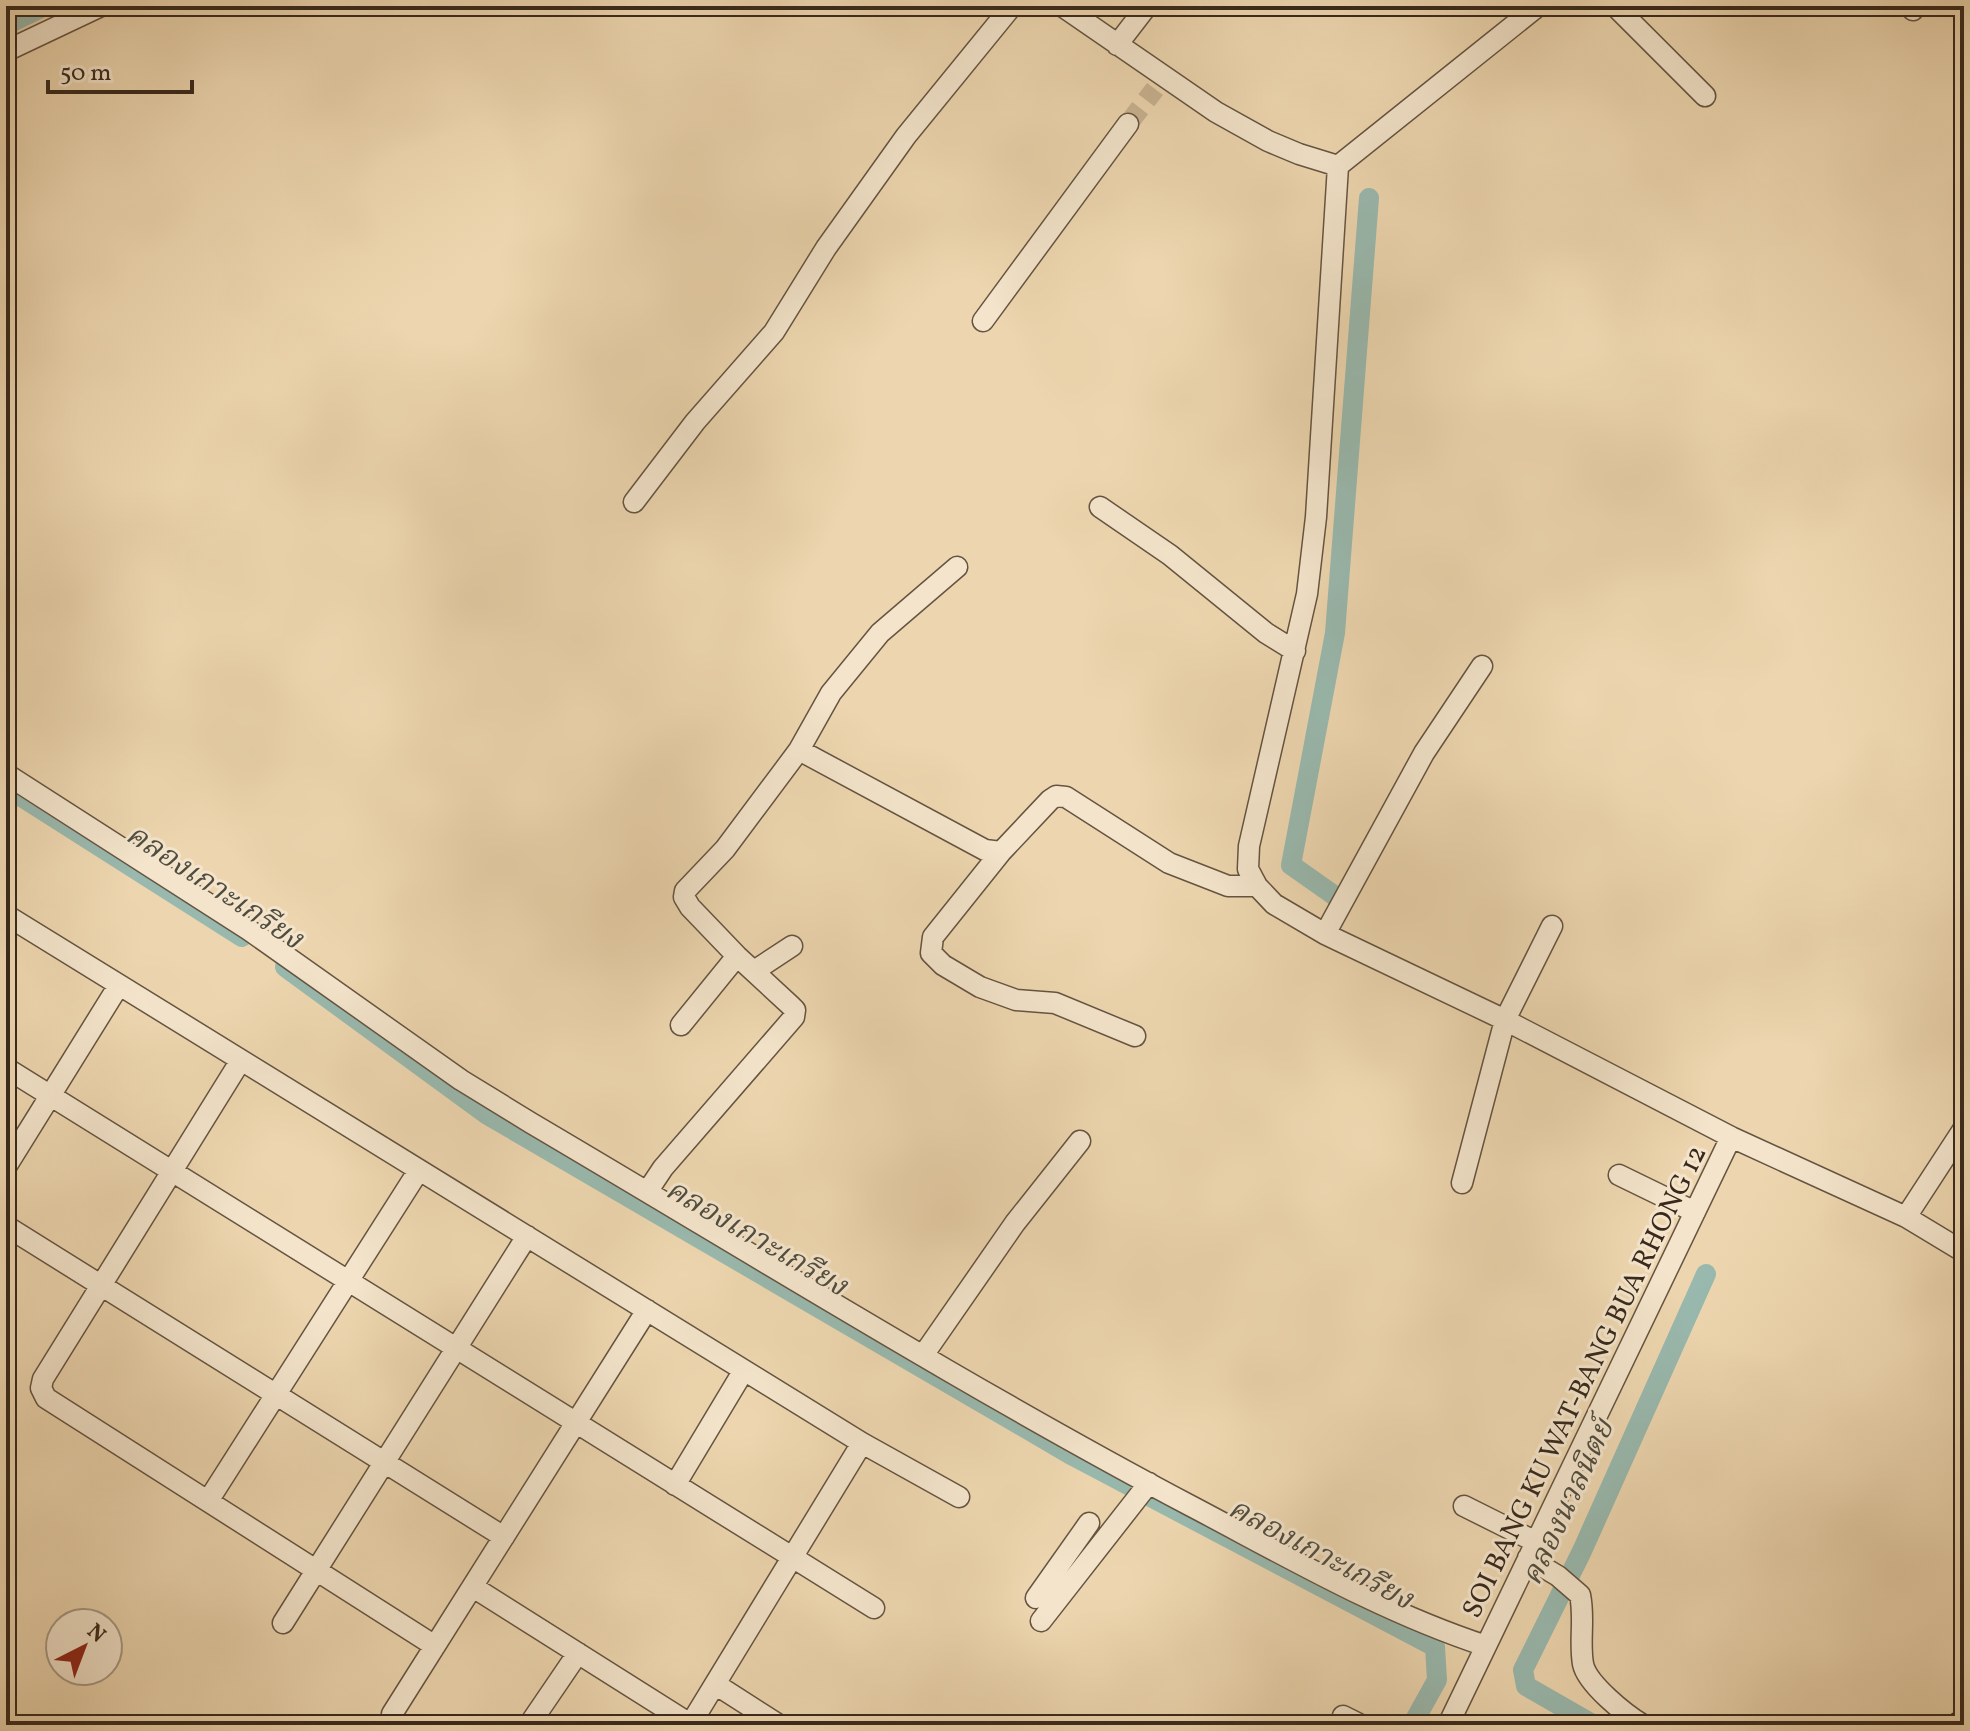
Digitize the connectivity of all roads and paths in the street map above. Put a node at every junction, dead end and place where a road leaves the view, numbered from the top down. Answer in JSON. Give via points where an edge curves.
{"nodes":[{"id":1,"x":101,"y":6,"type":"edge"},
{"id":2,"x":1012,"y":6,"type":"edge"},
{"id":3,"x":1062,"y":6,"type":"edge"},
{"id":4,"x":1147,"y":6,"type":"edge"},
{"id":5,"x":1538,"y":6,"type":"edge"},
{"id":6,"x":1615,"y":6,"type":"edge"},
{"id":7,"x":1117,"y":45,"type":"junction"},
{"id":8,"x":6,"y":51,"type":"edge"},
{"id":9,"x":1705,"y":96,"type":"dead end"},
{"id":10,"x":1128,"y":124,"type":"tunnel mouth"},
{"id":11,"x":1338,"y":166,"type":"junction"},
{"id":12,"x":983,"y":321,"type":"dead end"},
{"id":13,"x":634,"y":502,"type":"dead end"},
{"id":14,"x":1100,"y":507,"type":"dead end"},
{"id":15,"x":957,"y":567,"type":"dead end"},
{"id":16,"x":1295,"y":651,"type":"junction"},
{"id":17,"x":1482,"y":666,"type":"dead end"},
{"id":18,"x":799,"y":750,"type":"junction"},
{"id":19,"x":6,"y":774,"type":"edge"},
{"id":20,"x":1001,"y":852,"type":"junction"},
{"id":21,"x":1257,"y":886,"type":"junction"},
{"id":22,"x":9,"y":923,"type":"edge"},
{"id":23,"x":1552,"y":926,"type":"dead end"},
{"id":24,"x":1325,"y":934,"type":"junction"},
{"id":25,"x":792,"y":946,"type":"dead end"},
{"id":26,"x":737,"y":956,"type":"junction"},
{"id":27,"x":754,"y":971,"type":"junction"},
{"id":28,"x":119,"y":985,"type":"junction"},
{"id":29,"x":1505,"y":1020,"type":"junction"},
{"id":30,"x":681,"y":1025,"type":"dead end"},
{"id":31,"x":1135,"y":1036,"type":"dead end"},
{"id":32,"x":241,"y":1060,"type":"junction"},
{"id":33,"x":6,"y":1068,"type":"edge"},
{"id":34,"x":51,"y":1096,"type":"junction"},
{"id":35,"x":1964,"y":1128,"type":"edge"},
{"id":36,"x":1731,"y":1137,"type":"junction"},
{"id":37,"x":1080,"y":1141,"type":"dead end"},
{"id":38,"x":6,"y":1167,"type":"edge"},
{"id":39,"x":419,"y":1170,"type":"junction"},
{"id":40,"x":172,"y":1173,"type":"junction"},
{"id":41,"x":1619,"y":1175,"type":"dead end"},
{"id":42,"x":1462,"y":1183,"type":"dead end"},
{"id":43,"x":647,"y":1192,"type":"junction"},
{"id":44,"x":1695,"y":1212,"type":"junction"},
{"id":45,"x":1906,"y":1217,"type":"junction"},
{"id":46,"x":6,"y":1226,"type":"edge"},
{"id":47,"x":527,"y":1236,"type":"junction"},
{"id":48,"x":1964,"y":1252,"type":"edge"},
{"id":49,"x":348,"y":1282,"type":"junction"},
{"id":50,"x":101,"y":1285,"type":"junction"},
{"id":51,"x":647,"y":1310,"type":"junction"},
{"id":52,"x":456,"y":1349,"type":"junction"},
{"id":53,"x":924,"y":1354,"type":"junction"},
{"id":54,"x":744,"y":1370,"type":"junction"},
{"id":55,"x":276,"y":1395,"type":"junction"},
{"id":56,"x":576,"y":1423,"type":"junction"},
{"id":57,"x":862,"y":1443,"type":"junction"},
{"id":58,"x":385,"y":1463,"type":"junction"},
{"id":59,"x":675,"y":1485,"type":"junction"},
{"id":60,"x":1143,"y":1490,"type":"junction"},
{"id":61,"x":959,"y":1497,"type":"dead end"},
{"id":62,"x":208,"y":1501,"type":"junction"},
{"id":63,"x":1464,"y":1506,"type":"dead end"},
{"id":64,"x":1107,"y":1536,"type":"junction"},
{"id":65,"x":504,"y":1537,"type":"junction"},
{"id":66,"x":1532,"y":1550,"type":"junction"},
{"id":67,"x":792,"y":1558,"type":"junction"},
{"id":68,"x":316,"y":1570,"type":"junction"},
{"id":69,"x":473,"y":1587,"type":"junction"},
{"id":70,"x":1036,"y":1598,"type":"dead end"},
{"id":71,"x":874,"y":1608,"type":"dead end"},
{"id":72,"x":1041,"y":1621,"type":"dead end"},
{"id":73,"x":283,"y":1623,"type":"dead end"},
{"id":74,"x":435,"y":1646,"type":"junction"},
{"id":75,"x":1486,"y":1646,"type":"junction"},
{"id":76,"x":578,"y":1653,"type":"junction"},
{"id":77,"x":715,"y":1684,"type":"junction"},
{"id":78,"x":392,"y":1714,"type":"dead end"},
{"id":79,"x":529,"y":1725,"type":"edge"},
{"id":80,"x":690,"y":1725,"type":"edge"},
{"id":81,"x":779,"y":1725,"type":"edge"},
{"id":82,"x":1448,"y":1725,"type":"edge"},
{"id":83,"x":1643,"y":1725,"type":"edge"}],
"edges":[{"from":1,"to":8,"type":"street"},
{"from":2,"to":13,"type":"street","via":[[906,136],[774,332]]},
{"from":3,"to":7,"type":"street"},
{"from":4,"to":7,"type":"street"},
{"from":5,"to":11,"type":"street"},
{"from":6,"to":9,"type":"street"},
{"from":7,"to":11,"type":"street","via":[[1161,83],[1268,141]]},
{"from":10,"to":12,"type":"street"},
{"from":11,"to":16,"type":"street","via":[[1316,517]]},
{"from":14,"to":16,"type":"street"},
{"from":15,"to":18,"type":"street","via":[[880,633],[831,693]]},
{"from":16,"to":21,"type":"street","via":[[1249,846],[1248,869]]},
{"from":17,"to":24,"type":"street","via":[[1424,753]]},
{"from":18,"to":20,"type":"street","via":[[985,850]]},
{"from":18,"to":26,"type":"street","via":[[725,849],[685,891],[690,907]]},
{"from":19,"to":43,"type":"street","via":[[249,930],[461,1080]]},
{"from":20,"to":21,"type":"street","via":[[1050,800],[1066,797],[1169,863],[1228,886]]},
{"from":20,"to":31,"type":"street","via":[[933,937],[931,953],[980,987],[1016,1000],[1055,1003]]},
{"from":21,"to":24,"type":"street","name":"SOI BANG KU WAT-BANG BUA RHONG 12","via":[[1274,904]]},
{"from":22,"to":28,"type":"street"},
{"from":23,"to":29,"type":"street"},
{"from":24,"to":29,"type":"street","name":"SOI BANG KU WAT-BANG BUA RHONG 12"},
{"from":25,"to":27,"type":"street"},
{"from":26,"to":27,"type":"street"},
{"from":26,"to":30,"type":"street"},
{"from":27,"to":43,"type":"street","via":[[795,1010],[794,1017]]},
{"from":28,"to":32,"type":"street"},
{"from":28,"to":34,"type":"street"},
{"from":29,"to":36,"type":"street","name":"SOI BANG KU WAT-BANG BUA RHONG 12"},
{"from":29,"to":42,"type":"street"},
{"from":32,"to":39,"type":"street"},
{"from":32,"to":40,"type":"street"},
{"from":33,"to":34,"type":"street"},
{"from":34,"to":38,"type":"street"},
{"from":34,"to":40,"type":"street"},
{"from":35,"to":45,"type":"street"},
{"from":36,"to":44,"type":"street","name":"SOI BANG KU WAT-BANG BUA RHONG 12"},
{"from":36,"to":45,"type":"street"},
{"from":37,"to":53,"type":"street"},
{"from":39,"to":47,"type":"street"},
{"from":39,"to":49,"type":"street"},
{"from":40,"to":49,"type":"street"},
{"from":40,"to":50,"type":"street"},
{"from":41,"to":44,"type":"street"},
{"from":43,"to":53,"type":"street"},
{"from":44,"to":66,"type":"street","name":"SOI BANG KU WAT-BANG BUA RHONG 12"},
{"from":45,"to":48,"type":"street"},
{"from":46,"to":50,"type":"street"},
{"from":47,"to":51,"type":"street"},
{"from":47,"to":52,"type":"street"},
{"from":49,"to":52,"type":"street"},
{"from":49,"to":55,"type":"street"},
{"from":50,"to":55,"type":"street"},
{"from":50,"to":62,"type":"street","via":[[41,1388],[46,1398]]},
{"from":51,"to":54,"type":"street"},
{"from":51,"to":56,"type":"street"},
{"from":52,"to":56,"type":"street"},
{"from":52,"to":58,"type":"street"},
{"from":53,"to":60,"type":"street"},
{"from":54,"to":57,"type":"street"},
{"from":54,"to":59,"type":"street"},
{"from":55,"to":58,"type":"street"},
{"from":55,"to":62,"type":"street"},
{"from":56,"to":59,"type":"street"},
{"from":56,"to":65,"type":"street"},
{"from":57,"to":61,"type":"street"},
{"from":57,"to":67,"type":"street"},
{"from":58,"to":65,"type":"street"},
{"from":58,"to":68,"type":"street"},
{"from":59,"to":67,"type":"street"},
{"from":60,"to":64,"type":"street"},
{"from":60,"to":75,"type":"street","via":[[1369,1600]]},
{"from":62,"to":68,"type":"street"},
{"from":63,"to":66,"type":"street"},
{"from":64,"to":70,"type":"street","via":[[1080,1517]]},
{"from":64,"to":72,"type":"street"},
{"from":65,"to":69,"type":"street"},
{"from":66,"to":75,"type":"street","name":"SOI BANG KU WAT-BANG BUA RHONG 12"},
{"from":66,"to":83,"type":"street","via":[[1582,1602],[1583,1665],[1588,1676]]},
{"from":67,"to":71,"type":"street"},
{"from":67,"to":77,"type":"street"},
{"from":68,"to":73,"type":"street"},
{"from":68,"to":74,"type":"street"},
{"from":69,"to":74,"type":"street"},
{"from":69,"to":76,"type":"street"},
{"from":74,"to":78,"type":"street"},
{"from":75,"to":82,"type":"street","name":"SOI BANG KU WAT-BANG BUA RHONG 12"},
{"from":76,"to":79,"type":"street"},
{"from":76,"to":80,"type":"street"},
{"from":77,"to":80,"type":"street"},
{"from":77,"to":81,"type":"street"}]}
